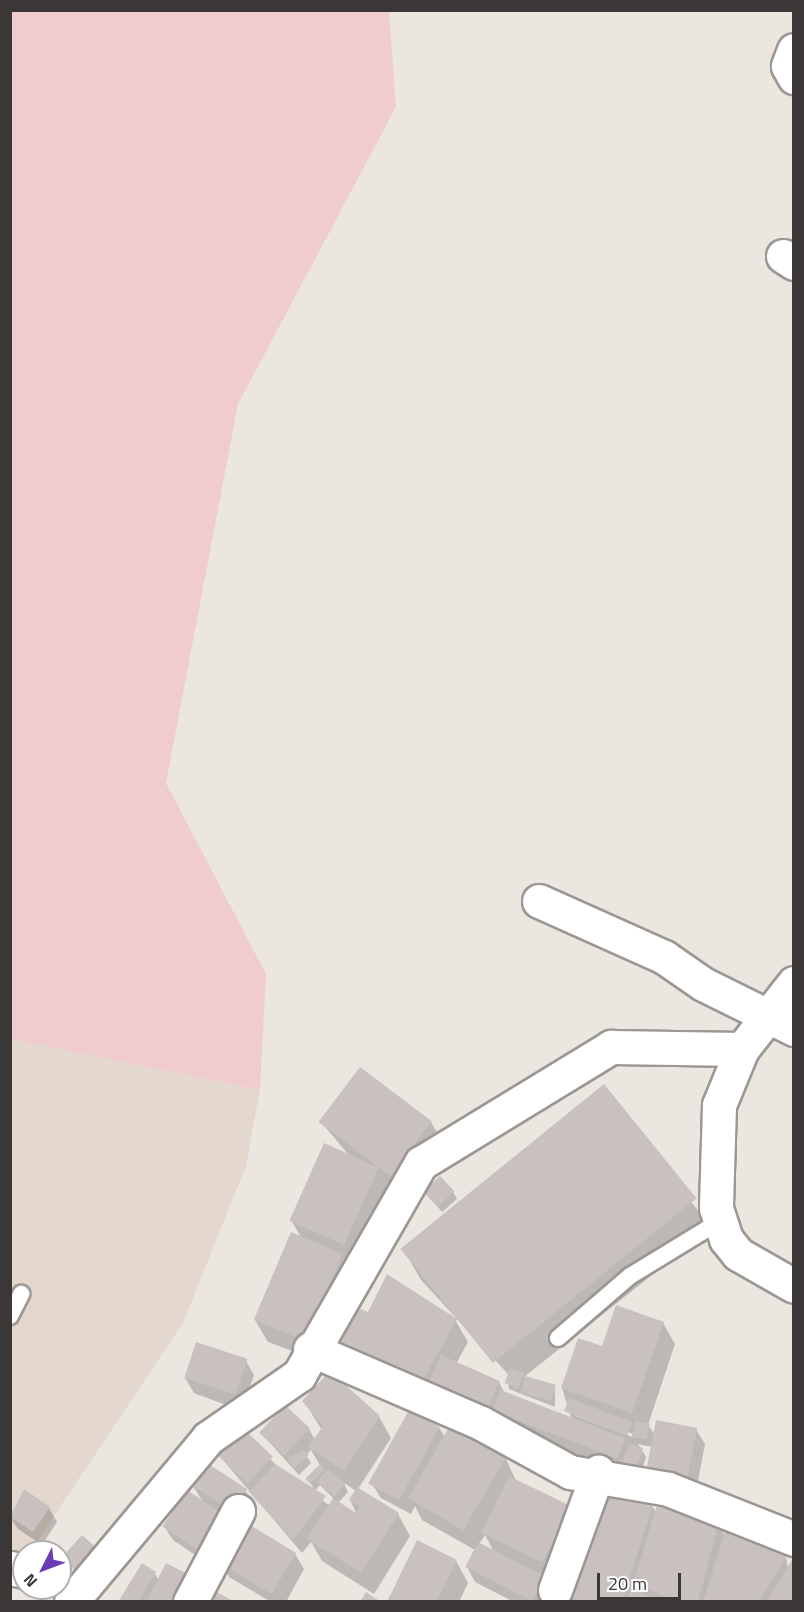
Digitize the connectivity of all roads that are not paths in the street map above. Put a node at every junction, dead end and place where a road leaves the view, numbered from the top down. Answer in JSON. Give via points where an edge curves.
{"nodes":[{"id":1,"x":794,"y":50,"type":"edge"},
{"id":2,"x":794,"y":78,"type":"edge"},
{"id":3,"x":539,"y":902,"type":"dead end"},
{"id":4,"x":794,"y":983,"type":"edge"},
{"id":5,"x":781,"y":1024,"type":"edge"},
{"id":6,"x":742,"y":1049,"type":"junction"},
{"id":7,"x":720,"y":1221,"type":"junction"},
{"id":8,"x":794,"y":1286,"type":"edge"},
{"id":9,"x":21,"y":1294,"type":"dead end"},
{"id":10,"x":10,"y":1316,"type":"edge"},
{"id":11,"x":558,"y":1338,"type":"dead end"},
{"id":12,"x":310,"y":1349,"type":"junction"},
{"id":13,"x":598,"y":1472,"type":"junction"},
{"id":14,"x":238,"y":1511,"type":"dead end"},
{"id":15,"x":794,"y":1539,"type":"edge"},
{"id":16,"x":555,"y":1590,"type":"dead end"},
{"id":17,"x":71,"y":1602,"type":"edge"},
{"id":18,"x":190,"y":1602,"type":"edge"}],
"edges":[{"from":1,"to":2,"type":"street","via":[[788,66]]},
{"from":3,"to":5,"type":"street","via":[[664,957]]},
{"from":4,"to":5,"type":"street"},
{"from":5,"to":6,"type":"street"},
{"from":6,"to":7,"type":"street","via":[[719,1105],[716,1208]]},
{"from":6,"to":12,"type":"street","via":[[611,1047],[421,1163]]},
{"from":7,"to":8,"type":"street","via":[[738,1254]]},
{"from":7,"to":11,"type":"lane","via":[[630,1276]]},
{"from":9,"to":10,"type":"lane"},
{"from":12,"to":13,"type":"street","via":[[481,1422],[570,1472]]},
{"from":12,"to":17,"type":"street","via":[[299,1375],[208,1438]]},
{"from":13,"to":15,"type":"street","via":[[668,1489]]},
{"from":13,"to":16,"type":"street"},
{"from":14,"to":18,"type":"street"}]}
